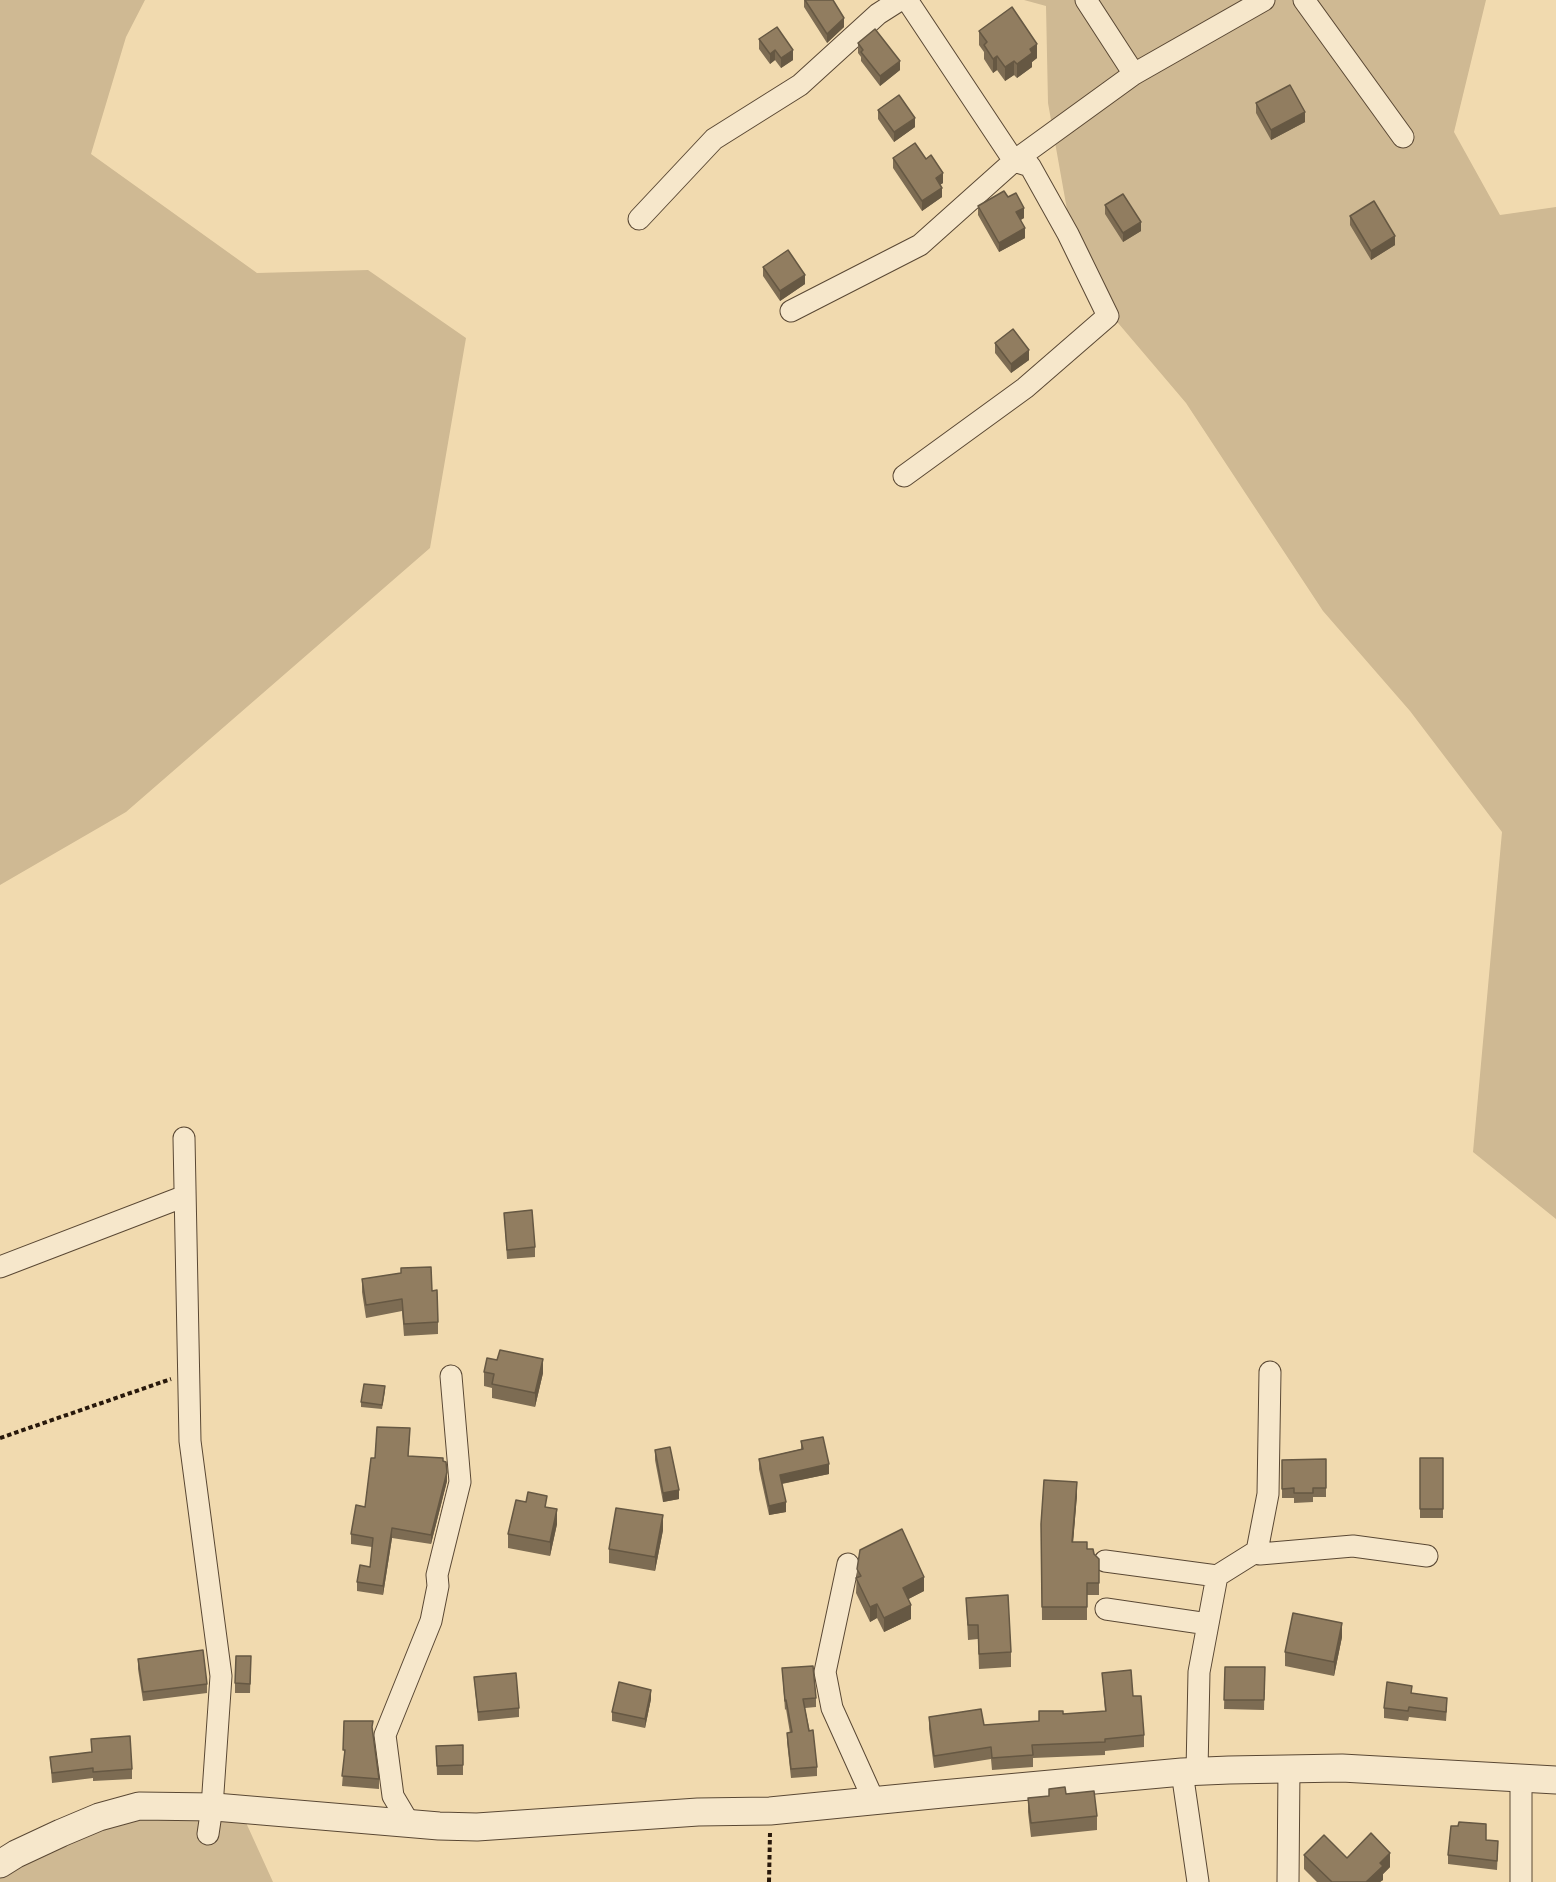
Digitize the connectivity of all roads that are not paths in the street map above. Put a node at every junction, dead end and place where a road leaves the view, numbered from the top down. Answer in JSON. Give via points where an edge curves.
{"nodes":[{"id":1,"x":900,"y":0,"type":"edge"},
{"id":2,"x":907,"y":0,"type":"edge"},
{"id":3,"x":1086,"y":0,"type":"edge"},
{"id":4,"x":1264,"y":0,"type":"edge"},
{"id":5,"x":1304,"y":0,"type":"edge"},
{"id":6,"x":1134,"y":74,"type":"junction"},
{"id":7,"x":1403,"y":137,"type":"dead end"},
{"id":8,"x":1014,"y":161,"type":"junction"},
{"id":9,"x":639,"y":219,"type":"dead end"},
{"id":10,"x":791,"y":311,"type":"dead end"},
{"id":11,"x":904,"y":476,"type":"dead end"},
{"id":12,"x":184,"y":1137,"type":"dead end"},
{"id":13,"x":185,"y":1196,"type":"junction"},
{"id":14,"x":0,"y":1267,"type":"edge"},
{"id":15,"x":1270,"y":1372,"type":"dead end"},
{"id":16,"x":451,"y":1376,"type":"dead end"},
{"id":17,"x":1257,"y":1551,"type":"junction"},
{"id":18,"x":1427,"y":1556,"type":"dead end"},
{"id":19,"x":1105,"y":1561,"type":"dead end"},
{"id":20,"x":848,"y":1564,"type":"dead end"},
{"id":21,"x":1218,"y":1576,"type":"junction"},
{"id":22,"x":1106,"y":1609,"type":"dead end"},
{"id":23,"x":1208,"y":1624,"type":"junction"},
{"id":24,"x":1289,"y":1769,"type":"junction"},
{"id":25,"x":1189,"y":1772,"type":"junction"},
{"id":26,"x":1521,"y":1778,"type":"junction"},
{"id":27,"x":1556,"y":1780,"type":"edge"},
{"id":28,"x":874,"y":1801,"type":"junction"},
{"id":29,"x":212,"y":1806,"type":"junction"},
{"id":30,"x":409,"y":1823,"type":"junction"},
{"id":31,"x":208,"y":1834,"type":"dead end"},
{"id":32,"x":0,"y":1864,"type":"edge"},
{"id":33,"x":1198,"y":1882,"type":"edge"},
{"id":34,"x":1288,"y":1882,"type":"edge"},
{"id":35,"x":1521,"y":1882,"type":"edge"}],
"edges":[{"from":1,"to":9,"type":"street","via":[[878,14],[800,86],[714,139]]},
{"from":2,"to":8,"type":"street"},
{"from":3,"to":6,"type":"street"},
{"from":4,"to":6,"type":"street"},
{"from":5,"to":7,"type":"street"},
{"from":6,"to":8,"type":"street"},
{"from":8,"to":10,"type":"street","via":[[920,245]]},
{"from":8,"to":11,"type":"street","via":[[1030,166],[1108,316],[1025,388]]},
{"from":12,"to":13,"type":"street"},
{"from":13,"to":14,"type":"street"},
{"from":13,"to":29,"type":"street","via":[[190,1441],[221,1676]]},
{"from":15,"to":17,"type":"street","via":[[1268,1494]]},
{"from":16,"to":30,"type":"street","via":[[460,1482],[437,1575],[431,1621],[385,1735],[393,1796]]},
{"from":17,"to":18,"type":"street","via":[[1260,1554],[1353,1546]]},
{"from":17,"to":21,"type":"street"},
{"from":19,"to":21,"type":"street"},
{"from":20,"to":28,"type":"street","via":[[825,1672],[832,1708]]},
{"from":21,"to":23,"type":"street"},
{"from":22,"to":23,"type":"street"},
{"from":23,"to":25,"type":"street"},
{"from":24,"to":25,"type":"street"},
{"from":24,"to":26,"type":"street","via":[[1342,1768]]},
{"from":24,"to":34,"type":"street"},
{"from":25,"to":28,"type":"street"},
{"from":25,"to":33,"type":"street"},
{"from":26,"to":27,"type":"street"},
{"from":26,"to":35,"type":"street"},
{"from":28,"to":30,"type":"street","via":[[770,1812],[698,1812],[477,1827]]},
{"from":29,"to":30,"type":"street"},
{"from":29,"to":31,"type":"street"},
{"from":29,"to":32,"type":"street","via":[[139,1806],[117,1811],[61,1833]]}]}
